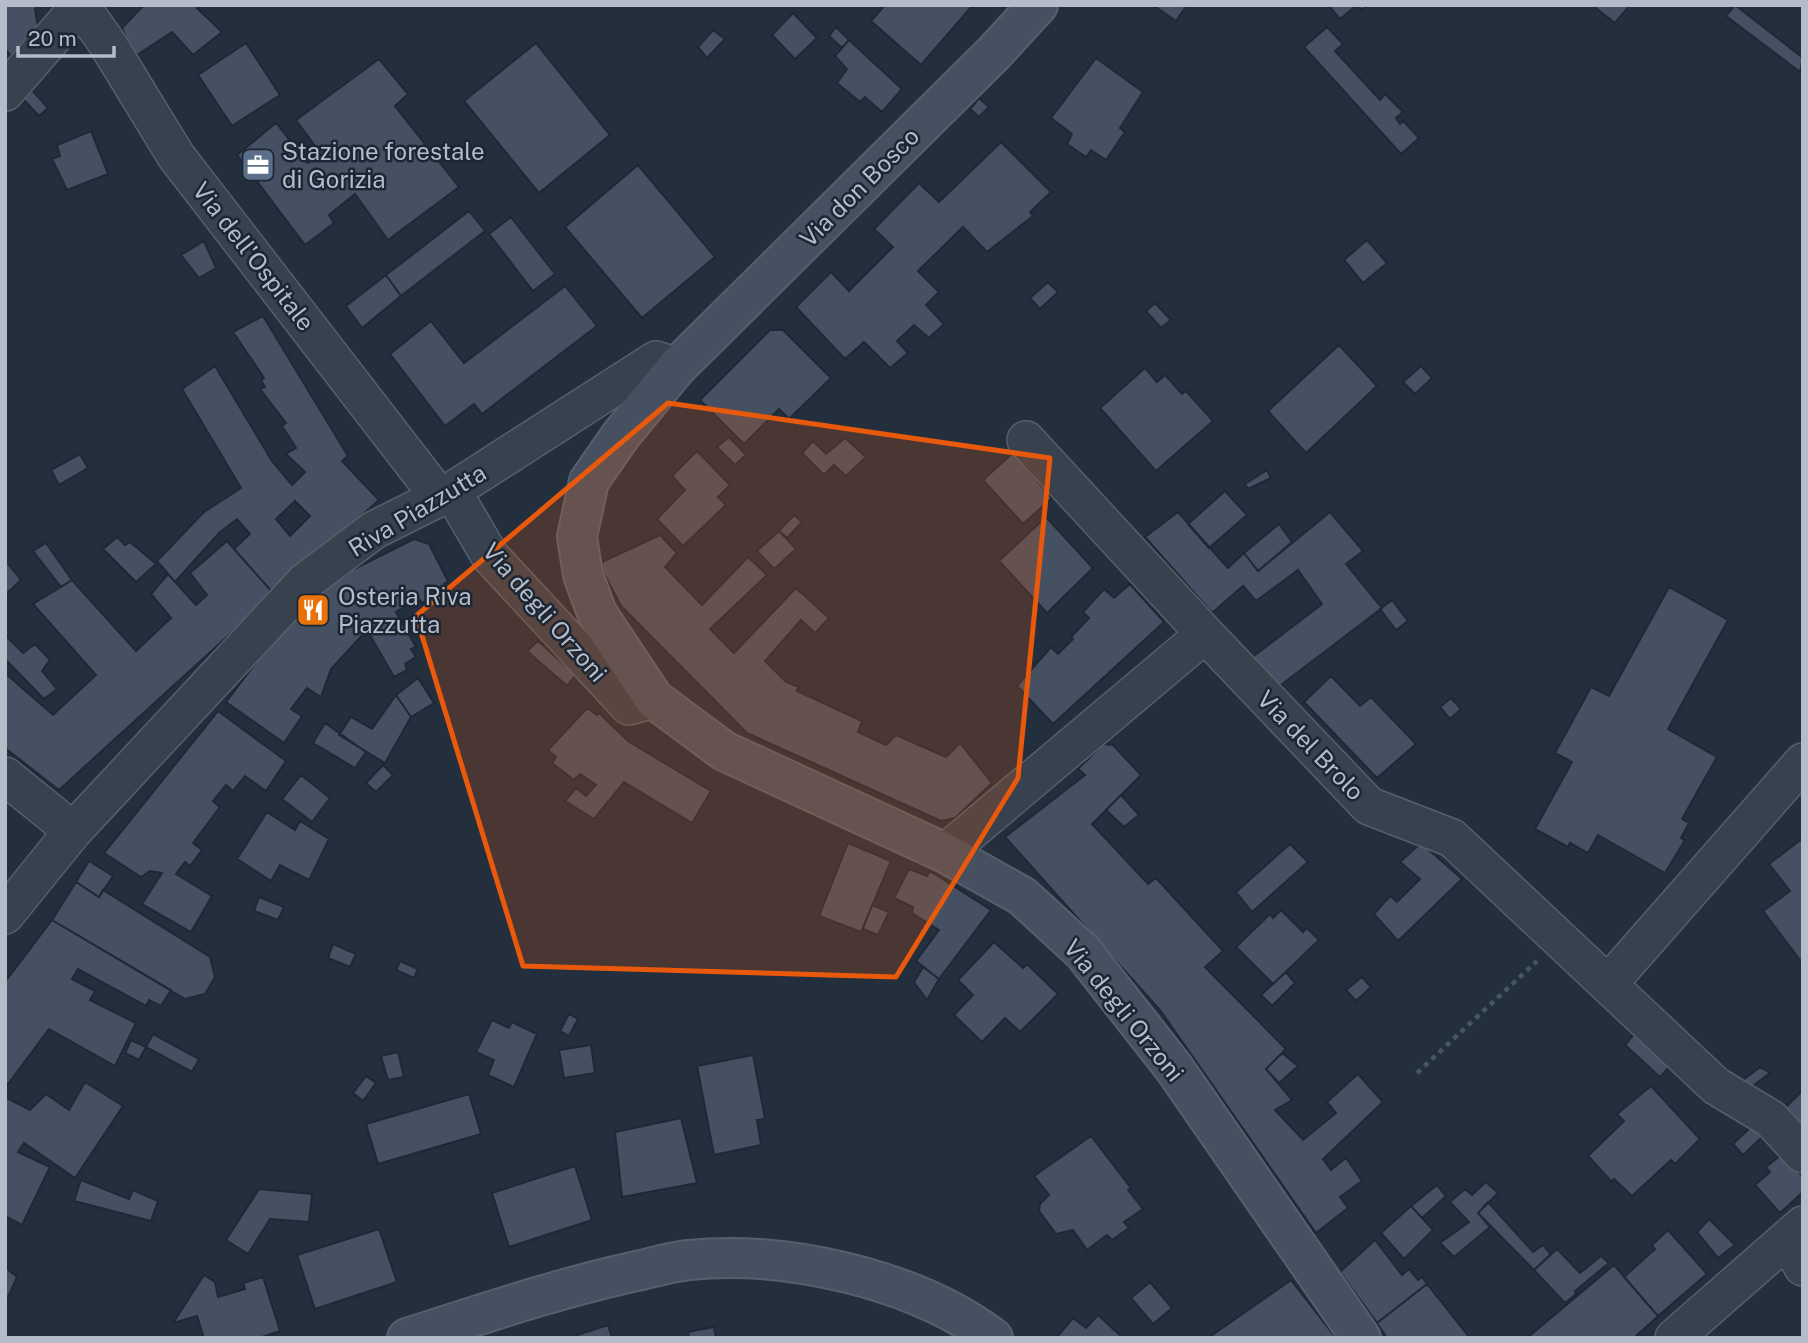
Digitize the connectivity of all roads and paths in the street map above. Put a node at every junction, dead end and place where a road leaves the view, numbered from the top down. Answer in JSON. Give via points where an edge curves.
{"nodes":[{"id":1,"x":1038,"y":5,"type":"edge"},
{"id":2,"x":80,"y":6,"type":"edge"},
{"id":3,"x":5,"y":92,"type":"edge"},
{"id":4,"x":677,"y":367,"type":"junction"},
{"id":5,"x":1026,"y":440,"type":"dead end"},
{"id":6,"x":446,"y":494,"type":"junction"},
{"id":7,"x":1205,"y":634,"type":"junction"},
{"id":8,"x":654,"y":699,"type":"junction"},
{"id":9,"x":1803,"y":762,"type":"edge"},
{"id":10,"x":5,"y":776,"type":"edge"},
{"id":11,"x":73,"y":831,"type":"junction"},
{"id":12,"x":945,"y":853,"type":"junction"},
{"id":13,"x":5,"y":915,"type":"edge"},
{"id":14,"x":1560,"y":939,"type":"junction"},
{"id":15,"x":1608,"y":984,"type":"junction"},
{"id":16,"x":1418,"y":1073,"type":"dead end"},
{"id":17,"x":1803,"y":1154,"type":"edge"},
{"id":18,"x":1798,"y":1244,"type":"edge"},
{"id":19,"x":408,"y":1338,"type":"edge"},
{"id":20,"x":993,"y":1338,"type":"edge"},
{"id":21,"x":1361,"y":1338,"type":"edge"},
{"id":22,"x":1674,"y":1338,"type":"edge"}],
"edges":[{"from":1,"to":4,"type":"street","name":"Via don Bosco"},
{"from":2,"to":3,"type":"street"},
{"from":2,"to":6,"type":"street","name":"Via dell'Ospitale","via":[[176,156]]},
{"from":4,"to":6,"type":"street","name":"Riva Piazzutta","via":[[656,360]]},
{"from":4,"to":8,"type":"street","name":"Via degli Orzoni","via":[[589,481],[577,537],[583,575],[597,612]]},
{"from":5,"to":7,"type":"street","name":"Via del Brolo"},
{"from":6,"to":8,"type":"street","name":"Via degli Orzoni","via":[[490,556],[629,706]]},
{"from":6,"to":11,"type":"street","name":"Riva Piazzutta","via":[[374,530],[305,582]]},
{"from":7,"to":12,"type":"street"},
{"from":7,"to":14,"type":"street","name":"Via del Brolo","via":[[1369,806],[1452,838]]},
{"from":8,"to":12,"type":"street","name":"Via degli Orzoni","via":[[724,751]]},
{"from":9,"to":15,"type":"street"},
{"from":10,"to":11,"type":"street"},
{"from":11,"to":13,"type":"street","name":"Riva Piazzutta"},
{"from":12,"to":21,"type":"street","name":"Via degli Orzoni","via":[[1021,896],[1083,952],[1174,1068]]},
{"from":14,"to":15,"type":"street","name":"Via del Brolo"},
{"from":14,"to":16,"type":"path"},
{"from":15,"to":17,"type":"street","name":"Via del Brolo","via":[[1716,1086],[1770,1119]]},
{"from":18,"to":22,"type":"street"},
{"from":19,"to":20,"type":"street","via":[[596,1280],[689,1260],[757,1260],[844,1271],[921,1297]]}]}
